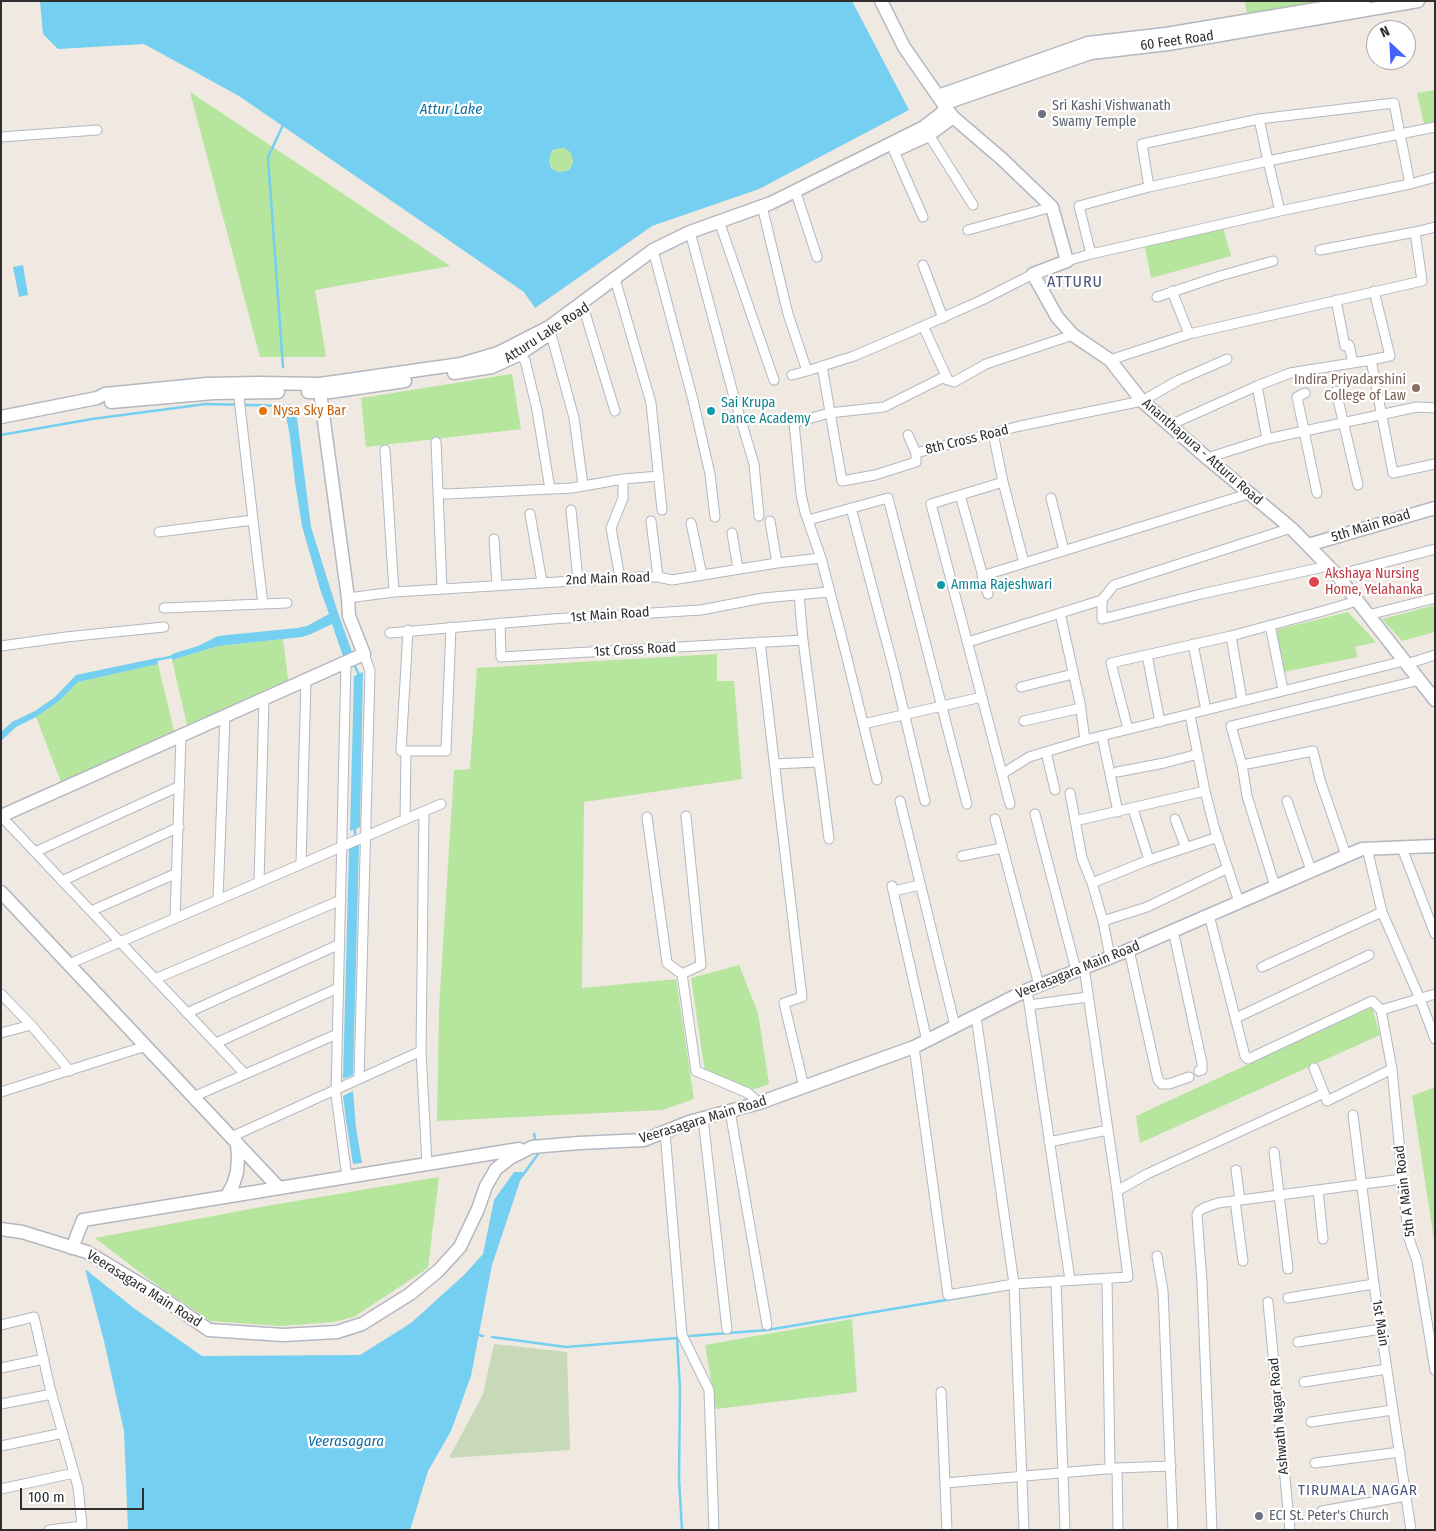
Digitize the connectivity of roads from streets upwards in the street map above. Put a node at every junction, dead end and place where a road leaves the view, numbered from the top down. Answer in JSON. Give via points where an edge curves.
{"nodes":[{"id":1,"x":881,"y":1,"type":"edge"},
{"id":2,"x":1364,"y":1,"type":"edge"},
{"id":3,"x":1418,"y":1,"type":"edge"},
{"id":4,"x":945,"y":106,"type":"junction"},
{"id":5,"x":1259,"y":119,"type":"junction"},
{"id":6,"x":1435,"y":127,"type":"edge"},
{"id":7,"x":97,"y":130,"type":"dead end"},
{"id":8,"x":929,"y":134,"type":"junction"},
{"id":9,"x":1400,"y":134,"type":"junction"},
{"id":10,"x":1,"y":137,"type":"edge"},
{"id":11,"x":894,"y":151,"type":"junction"},
{"id":12,"x":1268,"y":162,"type":"junction"},
{"id":13,"x":1435,"y":177,"type":"edge"},
{"id":14,"x":1410,"y":184,"type":"junction"},
{"id":15,"x":1149,"y":187,"type":"junction"},
{"id":16,"x":796,"y":194,"type":"junction"},
{"id":17,"x":973,"y":205,"type":"dead end"},
{"id":18,"x":1052,"y":208,"type":"junction"},
{"id":19,"x":763,"y":209,"type":"junction"},
{"id":20,"x":1280,"y":211,"type":"junction"},
{"id":21,"x":923,"y":217,"type":"dead end"},
{"id":22,"x":720,"y":225,"type":"junction"},
{"id":23,"x":1435,"y":227,"type":"edge"},
{"id":24,"x":968,"y":230,"type":"dead end"},
{"id":25,"x":1415,"y":232,"type":"junction"},
{"id":26,"x":691,"y":236,"type":"junction"},
{"id":27,"x":1320,"y":250,"type":"dead end"},
{"id":28,"x":654,"y":253,"type":"junction"},
{"id":29,"x":1091,"y":254,"type":"junction"},
{"id":30,"x":817,"y":257,"type":"dead end"},
{"id":31,"x":1068,"y":261,"type":"junction"},
{"id":32,"x":1273,"y":261,"type":"dead end"},
{"id":33,"x":924,"y":265,"type":"dead end"},
{"id":34,"x":1033,"y":274,"type":"junction"},
{"id":35,"x":615,"y":282,"type":"junction"},
{"id":36,"x":1172,"y":291,"type":"junction"},
{"id":37,"x":1374,"y":291,"type":"junction"},
{"id":38,"x":1157,"y":297,"type":"dead end"},
{"id":39,"x":1336,"y":300,"type":"junction"},
{"id":40,"x":583,"y":306,"type":"junction"},
{"id":41,"x":943,"y":318,"type":"junction"},
{"id":42,"x":923,"y":326,"type":"junction"},
{"id":43,"x":550,"y":330,"type":"junction"},
{"id":44,"x":1189,"y":334,"type":"junction"},
{"id":45,"x":1073,"y":335,"type":"junction"},
{"id":46,"x":518,"y":355,"type":"junction"},
{"id":47,"x":1227,"y":359,"type":"dead end"},
{"id":48,"x":1110,"y":360,"type":"junction"},
{"id":49,"x":1371,"y":360,"type":"junction"},
{"id":50,"x":1353,"y":363,"type":"junction"},
{"id":51,"x":822,"y":366,"type":"junction"},
{"id":52,"x":807,"y":371,"type":"junction"},
{"id":53,"x":792,"y":375,"type":"dead end"},
{"id":54,"x":774,"y":380,"type":"dead end"},
{"id":55,"x":948,"y":380,"type":"junction"},
{"id":56,"x":1257,"y":386,"type":"junction"},
{"id":57,"x":238,"y":388,"type":"junction"},
{"id":58,"x":1336,"y":391,"type":"dead end"},
{"id":59,"x":320,"y":392,"type":"junction"},
{"id":60,"x":1305,"y":393,"type":"dead end"},
{"id":61,"x":1142,"y":401,"type":"junction"},
{"id":62,"x":1435,"y":408,"type":"edge"},
{"id":63,"x":615,"y":411,"type":"dead end"},
{"id":64,"x":829,"y":413,"type":"junction"},
{"id":65,"x":1382,"y":415,"type":"junction"},
{"id":66,"x":1,"y":417,"type":"edge"},
{"id":67,"x":1344,"y":422,"type":"junction"},
{"id":68,"x":1170,"y":425,"type":"junction"},
{"id":69,"x":1305,"y":431,"type":"junction"},
{"id":70,"x":993,"y":433,"type":"junction"},
{"id":71,"x":908,"y":435,"type":"dead end"},
{"id":72,"x":1267,"y":439,"type":"junction"},
{"id":73,"x":436,"y":442,"type":"dead end"},
{"id":74,"x":385,"y":450,"type":"dead end"},
{"id":75,"x":916,"y":453,"type":"junction"},
{"id":76,"x":1207,"y":458,"type":"junction"},
{"id":77,"x":1435,"y":464,"type":"edge"},
{"id":78,"x":659,"y":476,"type":"junction"},
{"id":79,"x":623,"y":479,"type":"junction"},
{"id":80,"x":1004,"y":482,"type":"junction"},
{"id":81,"x":583,"y":485,"type":"junction"},
{"id":82,"x":1358,"y":485,"type":"dead end"},
{"id":83,"x":550,"y":489,"type":"junction"},
{"id":84,"x":438,"y":493,"type":"junction"},
{"id":85,"x":1251,"y":493,"type":"junction"},
{"id":86,"x":1317,"y":493,"type":"dead end"},
{"id":87,"x":960,"y":496,"type":"junction"},
{"id":88,"x":1051,"y":498,"type":"dead end"},
{"id":89,"x":851,"y":508,"type":"junction"},
{"id":90,"x":1435,"y":508,"type":"edge"},
{"id":91,"x":571,"y":510,"type":"dead end"},
{"id":92,"x":662,"y":510,"type":"dead end"},
{"id":93,"x":530,"y":514,"type":"dead end"},
{"id":94,"x":758,"y":516,"type":"dead end"},
{"id":95,"x":715,"y":517,"type":"dead end"},
{"id":96,"x":253,"y":520,"type":"junction"},
{"id":97,"x":808,"y":520,"type":"junction"},
{"id":98,"x":651,"y":521,"type":"dead end"},
{"id":99,"x":770,"y":521,"type":"dead end"},
{"id":100,"x":691,"y":523,"type":"dead end"},
{"id":101,"x":1291,"y":528,"type":"junction"},
{"id":102,"x":159,"y":532,"type":"dead end"},
{"id":103,"x":732,"y":533,"type":"dead end"},
{"id":104,"x":494,"y":539,"type":"dead end"},
{"id":105,"x":1308,"y":545,"type":"junction"},
{"id":106,"x":1435,"y":548,"type":"edge"},
{"id":107,"x":1064,"y":551,"type":"junction"},
{"id":108,"x":821,"y":558,"type":"junction"},
{"id":109,"x":777,"y":563,"type":"junction"},
{"id":110,"x":1024,"y":563,"type":"junction"},
{"id":111,"x":1328,"y":566,"type":"junction"},
{"id":112,"x":738,"y":569,"type":"junction"},
{"id":113,"x":702,"y":575,"type":"junction"},
{"id":114,"x":1337,"y":575,"type":"junction"},
{"id":115,"x":982,"y":576,"type":"junction"},
{"id":116,"x":658,"y":577,"type":"junction"},
{"id":117,"x":620,"y":578,"type":"junction"},
{"id":118,"x":578,"y":580,"type":"junction"},
{"id":119,"x":542,"y":582,"type":"junction"},
{"id":120,"x":497,"y":585,"type":"junction"},
{"id":121,"x":442,"y":588,"type":"junction"},
{"id":122,"x":394,"y":592,"type":"junction"},
{"id":123,"x":829,"y":592,"type":"junction"},
{"id":124,"x":988,"y":594,"type":"dead end"},
{"id":125,"x":799,"y":595,"type":"junction"},
{"id":126,"x":348,"y":598,"type":"junction"},
{"id":127,"x":1435,"y":598,"type":"edge"},
{"id":128,"x":1102,"y":600,"type":"junction"},
{"id":129,"x":1357,"y":601,"type":"junction"},
{"id":130,"x":287,"y":603,"type":"dead end"},
{"id":131,"x":263,"y":604,"type":"junction"},
{"id":132,"x":164,"y":608,"type":"dead end"},
{"id":133,"x":1060,"y":613,"type":"junction"},
{"id":134,"x":1368,"y":615,"type":"junction"},
{"id":135,"x":500,"y":623,"type":"junction"},
{"id":136,"x":1270,"y":625,"type":"junction"},
{"id":137,"x":164,"y":627,"type":"dead end"},
{"id":138,"x":451,"y":627,"type":"junction"},
{"id":139,"x":408,"y":630,"type":"junction"},
{"id":140,"x":390,"y":632,"type":"dead end"},
{"id":141,"x":1231,"y":636,"type":"junction"},
{"id":142,"x":803,"y":640,"type":"junction"},
{"id":143,"x":760,"y":642,"type":"junction"},
{"id":144,"x":968,"y":642,"type":"junction"},
{"id":145,"x":1193,"y":644,"type":"junction"},
{"id":146,"x":1,"y":646,"type":"edge"},
{"id":147,"x":364,"y":654,"type":"junction"},
{"id":148,"x":1147,"y":655,"type":"junction"},
{"id":149,"x":1435,"y":655,"type":"edge"},
{"id":150,"x":346,"y":662,"type":"junction"},
{"id":151,"x":1405,"y":662,"type":"junction"},
{"id":152,"x":1074,"y":674,"type":"junction"},
{"id":153,"x":306,"y":680,"type":"junction"},
{"id":154,"x":1420,"y":680,"type":"junction"},
{"id":155,"x":1021,"y":687,"type":"dead end"},
{"id":156,"x":1283,"y":690,"type":"junction"},
{"id":157,"x":1433,"y":693,"type":"edge"},
{"id":158,"x":982,"y":697,"type":"junction"},
{"id":159,"x":264,"y":699,"type":"junction"},
{"id":160,"x":1242,"y":700,"type":"junction"},
{"id":161,"x":941,"y":706,"type":"junction"},
{"id":162,"x":1081,"y":708,"type":"junction"},
{"id":163,"x":1206,"y":710,"type":"junction"},
{"id":164,"x":905,"y":714,"type":"junction"},
{"id":165,"x":1190,"y":714,"type":"junction"},
{"id":166,"x":225,"y":716,"type":"junction"},
{"id":167,"x":1024,"y":721,"type":"dead end"},
{"id":168,"x":1160,"y":722,"type":"junction"},
{"id":169,"x":863,"y":724,"type":"junction"},
{"id":170,"x":1128,"y":729,"type":"junction"},
{"id":171,"x":181,"y":736,"type":"junction"},
{"id":172,"x":1102,"y":736,"type":"junction"},
{"id":173,"x":1085,"y":740,"type":"junction"},
{"id":174,"x":406,"y":751,"type":"junction"},
{"id":175,"x":1046,"y":752,"type":"junction"},
{"id":176,"x":1198,"y":754,"type":"junction"},
{"id":177,"x":819,"y":762,"type":"junction"},
{"id":178,"x":774,"y":764,"type":"junction"},
{"id":179,"x":1242,"y":765,"type":"junction"},
{"id":180,"x":1117,"y":772,"type":"dead end"},
{"id":181,"x":1002,"y":774,"type":"junction"},
{"id":182,"x":876,"y":780,"type":"dead end"},
{"id":183,"x":180,"y":786,"type":"junction"},
{"id":184,"x":1055,"y":790,"type":"dead end"},
{"id":185,"x":1205,"y":792,"type":"junction"},
{"id":186,"x":1070,"y":793,"type":"dead end"},
{"id":187,"x":900,"y":801,"type":"dead end"},
{"id":188,"x":925,"y":801,"type":"dead end"},
{"id":189,"x":1287,"y":801,"type":"dead end"},
{"id":190,"x":441,"y":804,"type":"dead end"},
{"id":191,"x":968,"y":804,"type":"dead end"},
{"id":192,"x":1010,"y":804,"type":"dead end"},
{"id":193,"x":1133,"y":808,"type":"junction"},
{"id":194,"x":424,"y":811,"type":"junction"},
{"id":195,"x":1118,"y":812,"type":"junction"},
{"id":196,"x":1035,"y":814,"type":"dead end"},
{"id":197,"x":1,"y":816,"type":"edge"},
{"id":198,"x":686,"y":816,"type":"dead end"},
{"id":199,"x":647,"y":817,"type":"dead end"},
{"id":200,"x":405,"y":819,"type":"junction"},
{"id":201,"x":994,"y":819,"type":"dead end"},
{"id":202,"x":1175,"y":819,"type":"dead end"},
{"id":203,"x":1075,"y":821,"type":"junction"},
{"id":204,"x":179,"y":827,"type":"junction"},
{"id":205,"x":364,"y":837,"type":"junction"},
{"id":206,"x":1218,"y":837,"type":"junction"},
{"id":207,"x":829,"y":839,"type":"dead end"},
{"id":208,"x":346,"y":844,"type":"junction"},
{"id":209,"x":1435,"y":846,"type":"edge"},
{"id":210,"x":1002,"y":848,"type":"junction"},
{"id":211,"x":1186,"y":848,"type":"junction"},
{"id":212,"x":1367,"y":848,"type":"junction"},
{"id":213,"x":1402,"y":848,"type":"junction"},
{"id":214,"x":35,"y":852,"type":"junction"},
{"id":215,"x":962,"y":856,"type":"dead end"},
{"id":216,"x":1346,"y":856,"type":"junction"},
{"id":217,"x":1148,"y":860,"type":"junction"},
{"id":218,"x":301,"y":864,"type":"junction"},
{"id":219,"x":1228,"y":868,"type":"junction"},
{"id":220,"x":1311,"y":870,"type":"junction"},
{"id":221,"x":177,"y":873,"type":"junction"},
{"id":222,"x":62,"y":880,"type":"junction"},
{"id":223,"x":258,"y":882,"type":"junction"},
{"id":224,"x":1092,"y":883,"type":"junction"},
{"id":225,"x":920,"y":885,"type":"junction"},
{"id":226,"x":1274,"y":886,"type":"junction"},
{"id":227,"x":1,"y":892,"type":"edge"},
{"id":228,"x":218,"y":899,"type":"junction"},
{"id":229,"x":341,"y":900,"type":"junction"},
{"id":230,"x":1239,"y":902,"type":"junction"},
{"id":231,"x":91,"y":911,"type":"junction"},
{"id":232,"x":1382,"y":912,"type":"junction"},
{"id":233,"x":1209,"y":915,"type":"junction"},
{"id":234,"x":176,"y":917,"type":"junction"},
{"id":235,"x":1103,"y":921,"type":"junction"},
{"id":236,"x":1173,"y":930,"type":"junction"},
{"id":237,"x":1435,"y":934,"type":"edge"},
{"id":238,"x":120,"y":941,"type":"junction"},
{"id":239,"x":340,"y":944,"type":"junction"},
{"id":240,"x":1129,"y":950,"type":"junction"},
{"id":241,"x":1370,"y":954,"type":"dead end"},
{"id":242,"x":1110,"y":957,"type":"junction"},
{"id":243,"x":69,"y":964,"type":"junction"},
{"id":244,"x":1262,"y":967,"type":"dead end"},
{"id":245,"x":1080,"y":969,"type":"junction"},
{"id":246,"x":682,"y":974,"type":"junction"},
{"id":247,"x":155,"y":979,"type":"junction"},
{"id":248,"x":1033,"y":987,"type":"junction"},
{"id":249,"x":338,"y":988,"type":"junction"},
{"id":250,"x":1,"y":994,"type":"edge"},
{"id":251,"x":1435,"y":994,"type":"edge"},
{"id":252,"x":1088,"y":998,"type":"junction"},
{"id":253,"x":1420,"y":999,"type":"junction"},
{"id":254,"x":1029,"y":1005,"type":"junction"},
{"id":255,"x":1381,"y":1010,"type":"junction"},
{"id":256,"x":187,"y":1013,"type":"junction"},
{"id":257,"x":976,"y":1016,"type":"junction"},
{"id":258,"x":1236,"y":1018,"type":"junction"},
{"id":259,"x":31,"y":1025,"type":"junction"},
{"id":260,"x":955,"y":1026,"type":"junction"},
{"id":261,"x":1,"y":1033,"type":"edge"},
{"id":262,"x":337,"y":1034,"type":"junction"},
{"id":263,"x":1435,"y":1039,"type":"edge"},
{"id":264,"x":928,"y":1041,"type":"junction"},
{"id":265,"x":216,"y":1043,"type":"junction"},
{"id":266,"x":146,"y":1046,"type":"junction"},
{"id":267,"x":914,"y":1047,"type":"junction"},
{"id":268,"x":421,"y":1051,"type":"junction"},
{"id":269,"x":1314,"y":1068,"type":"dead end"},
{"id":270,"x":1392,"y":1069,"type":"junction"},
{"id":271,"x":70,"y":1071,"type":"junction"},
{"id":272,"x":1199,"y":1071,"type":"dead end"},
{"id":273,"x":245,"y":1074,"type":"junction"},
{"id":274,"x":1189,"y":1077,"type":"dead end"},
{"id":275,"x":357,"y":1080,"type":"junction"},
{"id":276,"x":804,"y":1087,"type":"junction"},
{"id":277,"x":339,"y":1088,"type":"junction"},
{"id":278,"x":1,"y":1092,"type":"edge"},
{"id":279,"x":1324,"y":1093,"type":"junction"},
{"id":280,"x":193,"y":1097,"type":"junction"},
{"id":281,"x":758,"y":1103,"type":"junction"},
{"id":282,"x":730,"y":1111,"type":"junction"},
{"id":283,"x":1353,"y":1115,"type":"dead end"},
{"id":284,"x":703,"y":1118,"type":"junction"},
{"id":285,"x":1108,"y":1130,"type":"junction"},
{"id":286,"x":665,"y":1132,"type":"junction"},
{"id":287,"x":234,"y":1140,"type":"junction"},
{"id":288,"x":1049,"y":1142,"type":"junction"},
{"id":289,"x":532,"y":1147,"type":"junction"},
{"id":290,"x":1274,"y":1152,"type":"dead end"},
{"id":291,"x":427,"y":1164,"type":"junction"},
{"id":292,"x":1236,"y":1170,"type":"dead end"},
{"id":293,"x":347,"y":1178,"type":"junction"},
{"id":294,"x":1402,"y":1179,"type":"junction"},
{"id":295,"x":1361,"y":1184,"type":"junction"},
{"id":296,"x":279,"y":1188,"type":"junction"},
{"id":297,"x":1318,"y":1190,"type":"junction"},
{"id":298,"x":1117,"y":1191,"type":"junction"},
{"id":299,"x":1279,"y":1195,"type":"junction"},
{"id":300,"x":226,"y":1197,"type":"junction"},
{"id":301,"x":1238,"y":1200,"type":"junction"},
{"id":302,"x":1,"y":1228,"type":"edge"},
{"id":303,"x":1323,"y":1239,"type":"dead end"},
{"id":304,"x":72,"y":1248,"type":"junction"},
{"id":305,"x":1157,"y":1256,"type":"dead end"},
{"id":306,"x":1243,"y":1261,"type":"dead end"},
{"id":307,"x":1288,"y":1269,"type":"dead end"},
{"id":308,"x":1107,"y":1278,"type":"junction"},
{"id":309,"x":1070,"y":1280,"type":"junction"},
{"id":310,"x":1056,"y":1281,"type":"junction"},
{"id":311,"x":1014,"y":1284,"type":"junction"},
{"id":312,"x":1374,"y":1284,"type":"junction"},
{"id":313,"x":1288,"y":1298,"type":"dead end"},
{"id":314,"x":1268,"y":1302,"type":"dead end"},
{"id":315,"x":1,"y":1325,"type":"edge"},
{"id":316,"x":766,"y":1325,"type":"dead end"},
{"id":317,"x":727,"y":1329,"type":"dead end"},
{"id":318,"x":1381,"y":1329,"type":"junction"},
{"id":319,"x":1298,"y":1342,"type":"dead end"},
{"id":320,"x":44,"y":1360,"type":"junction"},
{"id":321,"x":1,"y":1368,"type":"edge"},
{"id":322,"x":1387,"y":1369,"type":"junction"},
{"id":323,"x":1435,"y":1370,"type":"edge"},
{"id":324,"x":1304,"y":1382,"type":"dead end"},
{"id":325,"x":941,"y":1392,"type":"dead end"},
{"id":326,"x":52,"y":1394,"type":"junction"},
{"id":327,"x":1,"y":1404,"type":"edge"},
{"id":328,"x":1393,"y":1410,"type":"junction"},
{"id":329,"x":1311,"y":1422,"type":"dead end"},
{"id":330,"x":63,"y":1433,"type":"junction"},
{"id":331,"x":1,"y":1446,"type":"edge"},
{"id":332,"x":1400,"y":1452,"type":"junction"},
{"id":333,"x":1314,"y":1463,"type":"dead end"},
{"id":334,"x":1171,"y":1466,"type":"junction"},
{"id":335,"x":1113,"y":1469,"type":"junction"},
{"id":336,"x":74,"y":1473,"type":"junction"},
{"id":337,"x":1063,"y":1473,"type":"junction"},
{"id":338,"x":1021,"y":1476,"type":"junction"},
{"id":339,"x":945,"y":1483,"type":"junction"},
{"id":340,"x":1,"y":1489,"type":"edge"},
{"id":341,"x":1406,"y":1496,"type":"junction"},
{"id":342,"x":1322,"y":1511,"type":"dead end"},
{"id":343,"x":49,"y":1530,"type":"edge"},
{"id":344,"x":714,"y":1530,"type":"edge"},
{"id":345,"x":947,"y":1530,"type":"edge"},
{"id":346,"x":1024,"y":1530,"type":"edge"},
{"id":347,"x":1065,"y":1530,"type":"edge"},
{"id":348,"x":1118,"y":1530,"type":"edge"},
{"id":349,"x":1173,"y":1530,"type":"edge"},
{"id":350,"x":1212,"y":1530,"type":"edge"},
{"id":351,"x":1290,"y":1530,"type":"edge"},
{"id":352,"x":1411,"y":1530,"type":"edge"}],
"edges":[{"from":1,"to":4,"type":"street","via":[[904,47]]},
{"from":2,"to":4,"type":"street","name":"60 Feet Road","via":[[1166,34],[1088,43]]},
{"from":3,"to":4,"type":"street","name":"60 Feet Road","via":[[1177,42],[1091,53]]},
{"from":4,"to":8,"type":"street","name":"Atturu Lake Road"},
{"from":4,"to":16,"type":"street","name":"Atturu Lake Road","via":[[924,127]]},
{"from":4,"to":18,"type":"street"},
{"from":5,"to":9,"type":"street","via":[[1394,103]]},
{"from":5,"to":12,"type":"street"},
{"from":5,"to":15,"type":"street","via":[[1142,144]]},
{"from":6,"to":9,"type":"street"},
{"from":7,"to":10,"type":"street"},
{"from":8,"to":11,"type":"street","name":"Atturu Lake Road"},
{"from":8,"to":17,"type":"street"},
{"from":9,"to":12,"type":"street"},
{"from":9,"to":14,"type":"street"},
{"from":11,"to":16,"type":"street","name":"Atturu Lake Road"},
{"from":11,"to":21,"type":"street"},
{"from":12,"to":15,"type":"street"},
{"from":12,"to":20,"type":"street"},
{"from":13,"to":14,"type":"street"},
{"from":14,"to":20,"type":"street"},
{"from":15,"to":29,"type":"street","via":[[1079,206]]},
{"from":16,"to":19,"type":"street","name":"Atturu Lake Road"},
{"from":16,"to":30,"type":"street"},
{"from":18,"to":24,"type":"street"},
{"from":18,"to":31,"type":"street"},
{"from":19,"to":22,"type":"street","name":"Atturu Lake Road"},
{"from":19,"to":52,"type":"street","via":[[788,314]]},
{"from":20,"to":29,"type":"street"},
{"from":22,"to":26,"type":"street","name":"Atturu Lake Road"},
{"from":22,"to":54,"type":"street"},
{"from":23,"to":25,"type":"street"},
{"from":25,"to":27,"type":"street"},
{"from":25,"to":37,"type":"street","via":[[1422,281]]},
{"from":26,"to":28,"type":"street","name":"Atturu Lake Road"},
{"from":26,"to":94,"type":"street","via":[[754,464]]},
{"from":28,"to":35,"type":"street","name":"Atturu Lake Road"},
{"from":28,"to":95,"type":"street","via":[[693,400],[710,474]]},
{"from":29,"to":31,"type":"street"},
{"from":31,"to":34,"type":"street"},
{"from":32,"to":36,"type":"street"},
{"from":33,"to":41,"type":"street"},
{"from":34,"to":41,"type":"street"},
{"from":34,"to":45,"type":"street","name":"Ananthapura - Atturu Road","via":[[1057,317]]},
{"from":35,"to":40,"type":"street","name":"Atturu Lake Road"},
{"from":35,"to":78,"type":"street","via":[[651,403]]},
{"from":36,"to":38,"type":"street"},
{"from":36,"to":44,"type":"street"},
{"from":37,"to":39,"type":"street"},
{"from":37,"to":49,"type":"street","via":[[1390,356]]},
{"from":39,"to":44,"type":"street"},
{"from":39,"to":50,"type":"street","via":[[1344,346],[1349,345]]},
{"from":40,"to":43,"type":"street","name":"Atturu Lake Road"},
{"from":40,"to":63,"type":"street"},
{"from":41,"to":42,"type":"street"},
{"from":42,"to":51,"type":"street"},
{"from":42,"to":55,"type":"street"},
{"from":43,"to":46,"type":"street","name":"Atturu Lake Road"},
{"from":43,"to":57,"type":"street","name":"Atturu Lake Road","via":[[498,353],[461,364],[320,384]]},
{"from":43,"to":81,"type":"street","via":[[574,418]]},
{"from":44,"to":48,"type":"street"},
{"from":45,"to":48,"type":"street","name":"Ananthapura - Atturu Road"},
{"from":45,"to":55,"type":"street","via":[[986,364],[954,382]]},
{"from":46,"to":59,"type":"street","name":"Atturu Lake Road","via":[[492,367]]},
{"from":46,"to":83,"type":"street","via":[[525,360],[537,410]]},
{"from":47,"to":61,"type":"street","name":"8th Cross Road"},
{"from":48,"to":61,"type":"street","name":"Ananthapura - Atturu Road"},
{"from":49,"to":50,"type":"street"},
{"from":49,"to":65,"type":"street"},
{"from":50,"to":56,"type":"street","via":[[1290,373]]},
{"from":51,"to":52,"type":"street"},
{"from":51,"to":64,"type":"street"},
{"from":52,"to":53,"type":"street"},
{"from":55,"to":64,"type":"street","via":[[942,378],[884,407]]},
{"from":56,"to":68,"type":"street"},
{"from":56,"to":72,"type":"street"},
{"from":57,"to":59,"type":"street","name":"Atturu Lake Road"},
{"from":57,"to":66,"type":"street","name":"Atturu Lake Road","via":[[107,402],[97,398]]},
{"from":57,"to":96,"type":"street"},
{"from":58,"to":67,"type":"street"},
{"from":59,"to":126,"type":"street"},
{"from":60,"to":69,"type":"street","via":[[1297,397]]},
{"from":61,"to":68,"type":"street","name":"Ananthapura - Atturu Road"},
{"from":61,"to":70,"type":"street","name":"8th Cross Road"},
{"from":62,"to":65,"type":"street","via":[[1417,407]]},
{"from":64,"to":75,"type":"street","name":"8th Cross Road","via":[[842,481],[916,462]]},
{"from":64,"to":97,"type":"street","via":[[794,424],[801,494]]},
{"from":65,"to":67,"type":"street"},
{"from":65,"to":77,"type":"street","via":[[1394,473]]},
{"from":67,"to":69,"type":"street"},
{"from":67,"to":82,"type":"street"},
{"from":68,"to":76,"type":"street","name":"Ananthapura - Atturu Road"},
{"from":69,"to":72,"type":"street"},
{"from":69,"to":86,"type":"street"},
{"from":70,"to":75,"type":"street","name":"8th Cross Road"},
{"from":70,"to":80,"type":"street"},
{"from":71,"to":75,"type":"street"},
{"from":72,"to":76,"type":"street"},
{"from":73,"to":84,"type":"street"},
{"from":74,"to":122,"type":"street"},
{"from":76,"to":85,"type":"street","name":"Ananthapura - Atturu Road"},
{"from":78,"to":79,"type":"street"},
{"from":78,"to":92,"type":"street"},
{"from":79,"to":81,"type":"street"},
{"from":79,"to":117,"type":"street","via":[[623,498],[611,528]]},
{"from":80,"to":87,"type":"street"},
{"from":80,"to":110,"type":"street"},
{"from":81,"to":83,"type":"street"},
{"from":83,"to":84,"type":"street"},
{"from":84,"to":121,"type":"street"},
{"from":85,"to":101,"type":"street","name":"Ananthapura - Atturu Road"},
{"from":85,"to":107,"type":"street"},
{"from":87,"to":115,"type":"street"},
{"from":87,"to":144,"type":"street","via":[[931,504]]},
{"from":88,"to":107,"type":"street"},
{"from":89,"to":97,"type":"street"},
{"from":89,"to":161,"type":"street","via":[[888,498]]},
{"from":89,"to":164,"type":"street"},
{"from":90,"to":105,"type":"street","name":"5th Main Road"},
{"from":91,"to":118,"type":"street"},
{"from":93,"to":119,"type":"street"},
{"from":96,"to":102,"type":"street"},
{"from":96,"to":131,"type":"street"},
{"from":97,"to":108,"type":"street"},
{"from":98,"to":116,"type":"street"},
{"from":99,"to":109,"type":"street"},
{"from":100,"to":113,"type":"street"},
{"from":101,"to":105,"type":"street","name":"Ananthapura - Atturu Road"},
{"from":101,"to":128,"type":"street","via":[[1114,585]]},
{"from":103,"to":112,"type":"street"},
{"from":104,"to":120,"type":"street"},
{"from":105,"to":111,"type":"street","name":"Ananthapura - Atturu Road"},
{"from":106,"to":114,"type":"street"},
{"from":107,"to":110,"type":"street"},
{"from":108,"to":109,"type":"street","name":"2nd Main Road"},
{"from":108,"to":123,"type":"street"},
{"from":109,"to":112,"type":"street","name":"2nd Main Road"},
{"from":110,"to":115,"type":"street"},
{"from":111,"to":114,"type":"street","name":"Ananthapura - Atturu Road"},
{"from":111,"to":128,"type":"street","via":[[1102,619]]},
{"from":112,"to":113,"type":"street","name":"2nd Main Road"},
{"from":113,"to":116,"type":"street","name":"2nd Main Road","via":[[672,580]]},
{"from":114,"to":129,"type":"street","name":"Ananthapura - Atturu Road"},
{"from":115,"to":124,"type":"street"},
{"from":116,"to":117,"type":"street","name":"2nd Main Road"},
{"from":117,"to":118,"type":"street","name":"2nd Main Road"},
{"from":118,"to":119,"type":"street","name":"2nd Main Road"},
{"from":119,"to":120,"type":"street","name":"2nd Main Road"},
{"from":120,"to":121,"type":"street","name":"2nd Main Road"},
{"from":121,"to":122,"type":"street","name":"2nd Main Road"},
{"from":122,"to":126,"type":"street","name":"2nd Main Road"},
{"from":123,"to":125,"type":"street","name":"1st Main Road"},
{"from":123,"to":169,"type":"street"},
{"from":125,"to":135,"type":"street","name":"1st Main Road","via":[[701,610]]},
{"from":125,"to":142,"type":"street"},
{"from":126,"to":147,"type":"street","via":[[349,616]]},
{"from":127,"to":134,"type":"street"},
{"from":128,"to":133,"type":"street"},
{"from":129,"to":134,"type":"street","name":"Ananthapura - Atturu Road"},
{"from":129,"to":136,"type":"street"},
{"from":130,"to":131,"type":"street"},
{"from":131,"to":132,"type":"street"},
{"from":133,"to":144,"type":"street"},
{"from":133,"to":152,"type":"street"},
{"from":134,"to":151,"type":"street","name":"Ananthapura - Atturu Road"},
{"from":135,"to":138,"type":"street","name":"1st Main Road"},
{"from":135,"to":143,"type":"street","name":"1st Cross Road","via":[[501,657]]},
{"from":136,"to":141,"type":"street"},
{"from":136,"to":156,"type":"street"},
{"from":137,"to":146,"type":"street"},
{"from":138,"to":139,"type":"street","name":"1st Main Road"},
{"from":138,"to":174,"type":"street","via":[[446,751]]},
{"from":139,"to":140,"type":"street","name":"1st Main Road"},
{"from":139,"to":174,"type":"street","via":[[401,751]]},
{"from":141,"to":145,"type":"street"},
{"from":141,"to":160,"type":"street"},
{"from":142,"to":143,"type":"street","name":"1st Cross Road"},
{"from":142,"to":177,"type":"street"},
{"from":143,"to":178,"type":"street"},
{"from":144,"to":158,"type":"street"},
{"from":145,"to":148,"type":"street"},
{"from":145,"to":163,"type":"street"},
{"from":147,"to":150,"type":"street"},
{"from":147,"to":205,"type":"street","via":[[370,671]]},
{"from":148,"to":168,"type":"street"},
{"from":148,"to":170,"type":"street","via":[[1111,663]]},
{"from":149,"to":151,"type":"street"},
{"from":150,"to":153,"type":"street"},
{"from":150,"to":208,"type":"street"},
{"from":151,"to":154,"type":"street","name":"Ananthapura - Atturu Road"},
{"from":151,"to":156,"type":"street"},
{"from":152,"to":155,"type":"street"},
{"from":152,"to":162,"type":"street"},
{"from":153,"to":159,"type":"street"},
{"from":153,"to":218,"type":"street"},
{"from":154,"to":157,"type":"street","name":"Ananthapura - Atturu Road"},
{"from":154,"to":179,"type":"street","via":[[1232,726]]},
{"from":156,"to":160,"type":"street"},
{"from":158,"to":161,"type":"street"},
{"from":158,"to":181,"type":"street"},
{"from":159,"to":166,"type":"street"},
{"from":159,"to":223,"type":"street"},
{"from":160,"to":163,"type":"street"},
{"from":161,"to":164,"type":"street"},
{"from":161,"to":191,"type":"street"},
{"from":162,"to":167,"type":"street"},
{"from":162,"to":173,"type":"street"},
{"from":163,"to":165,"type":"street"},
{"from":164,"to":169,"type":"street"},
{"from":164,"to":188,"type":"street"},
{"from":165,"to":168,"type":"street"},
{"from":165,"to":176,"type":"street"},
{"from":166,"to":171,"type":"street"},
{"from":166,"to":228,"type":"street"},
{"from":168,"to":170,"type":"street"},
{"from":169,"to":182,"type":"street"},
{"from":170,"to":172,"type":"street"},
{"from":171,"to":183,"type":"street"},
{"from":171,"to":197,"type":"street"},
{"from":172,"to":173,"type":"street"},
{"from":172,"to":195,"type":"street"},
{"from":173,"to":175,"type":"street"},
{"from":174,"to":200,"type":"street"},
{"from":175,"to":181,"type":"street","via":[[1029,757]]},
{"from":175,"to":184,"type":"street"},
{"from":176,"to":180,"type":"street"},
{"from":176,"to":185,"type":"street"},
{"from":177,"to":178,"type":"street"},
{"from":177,"to":207,"type":"street"},
{"from":178,"to":276,"type":"street","via":[[802,997],[784,1003]]},
{"from":179,"to":216,"type":"street","via":[[1313,751]]},
{"from":179,"to":226,"type":"street","via":[[1247,796]]},
{"from":181,"to":192,"type":"street"},
{"from":183,"to":204,"type":"street"},
{"from":183,"to":214,"type":"street"},
{"from":185,"to":193,"type":"street"},
{"from":185,"to":206,"type":"street"},
{"from":186,"to":203,"type":"street"},
{"from":187,"to":225,"type":"street"},
{"from":189,"to":220,"type":"street"},
{"from":190,"to":194,"type":"street"},
{"from":193,"to":195,"type":"street"},
{"from":193,"to":217,"type":"street"},
{"from":194,"to":200,"type":"street"},
{"from":194,"to":268,"type":"street"},
{"from":195,"to":203,"type":"street"},
{"from":196,"to":245,"type":"street"},
{"from":197,"to":214,"type":"street"},
{"from":198,"to":246,"type":"street","via":[[701,965]]},
{"from":199,"to":246,"type":"street","via":[[667,963]]},
{"from":200,"to":205,"type":"street"},
{"from":201,"to":210,"type":"street"},
{"from":202,"to":211,"type":"street"},
{"from":203,"to":224,"type":"street","via":[[1082,858]]},
{"from":204,"to":221,"type":"street"},
{"from":204,"to":222,"type":"street"},
{"from":205,"to":208,"type":"street"},
{"from":205,"to":275,"type":"street"},
{"from":206,"to":211,"type":"street"},
{"from":206,"to":219,"type":"street"},
{"from":208,"to":218,"type":"street"},
{"from":208,"to":229,"type":"street"},
{"from":209,"to":213,"type":"street","name":"Veerasagara Main Road"},
{"from":210,"to":215,"type":"street"},
{"from":210,"to":248,"type":"street"},
{"from":211,"to":217,"type":"street"},
{"from":212,"to":213,"type":"street","name":"Veerasagara Main Road"},
{"from":212,"to":216,"type":"street","name":"Veerasagara Main Road"},
{"from":212,"to":232,"type":"street"},
{"from":213,"to":237,"type":"street"},
{"from":214,"to":222,"type":"street"},
{"from":216,"to":220,"type":"street","name":"Veerasagara Main Road"},
{"from":217,"to":224,"type":"street"},
{"from":218,"to":223,"type":"street"},
{"from":219,"to":230,"type":"street"},
{"from":219,"to":235,"type":"street","via":[[1148,907]]},
{"from":220,"to":226,"type":"street","name":"Veerasagara Main Road"},
{"from":221,"to":231,"type":"street"},
{"from":221,"to":234,"type":"street"},
{"from":222,"to":231,"type":"street"},
{"from":223,"to":228,"type":"street"},
{"from":224,"to":235,"type":"street"},
{"from":225,"to":260,"type":"street"},
{"from":225,"to":264,"type":"street","via":[[893,889]]},
{"from":226,"to":230,"type":"street","name":"Veerasagara Main Road"},
{"from":227,"to":243,"type":"street"},
{"from":228,"to":234,"type":"street"},
{"from":229,"to":239,"type":"street"},
{"from":229,"to":247,"type":"street"},
{"from":230,"to":233,"type":"street","name":"Veerasagara Main Road"},
{"from":231,"to":238,"type":"street"},
{"from":232,"to":244,"type":"street"},
{"from":232,"to":253,"type":"street"},
{"from":233,"to":236,"type":"street","name":"Veerasagara Main Road"},
{"from":233,"to":258,"type":"street"},
{"from":234,"to":238,"type":"street"},
{"from":235,"to":242,"type":"street"},
{"from":236,"to":240,"type":"street","name":"Veerasagara Main Road"},
{"from":236,"to":272,"type":"street","via":[[1202,1063]]},
{"from":238,"to":243,"type":"street"},
{"from":238,"to":247,"type":"street"},
{"from":239,"to":249,"type":"street"},
{"from":239,"to":256,"type":"street"},
{"from":240,"to":242,"type":"street","name":"Veerasagara Main Road"},
{"from":240,"to":274,"type":"street","via":[[1158,1080],[1169,1084]]},
{"from":241,"to":258,"type":"street"},
{"from":242,"to":245,"type":"street","name":"Veerasagara Main Road"},
{"from":243,"to":266,"type":"street"},
{"from":245,"to":248,"type":"street","name":"Veerasagara Main Road"},
{"from":245,"to":252,"type":"street"},
{"from":246,"to":281,"type":"street","via":[[696,1071],[748,1093]]},
{"from":247,"to":256,"type":"street"},
{"from":248,"to":254,"type":"street"},
{"from":248,"to":257,"type":"street","name":"Veerasagara Main Road"},
{"from":249,"to":262,"type":"street"},
{"from":249,"to":265,"type":"street"},
{"from":250,"to":259,"type":"street"},
{"from":251,"to":253,"type":"street"},
{"from":252,"to":254,"type":"street"},
{"from":252,"to":285,"type":"street"},
{"from":253,"to":255,"type":"street"},
{"from":253,"to":263,"type":"street"},
{"from":254,"to":288,"type":"street"},
{"from":255,"to":258,"type":"street","via":[[1372,1001],[1248,1059]]},
{"from":255,"to":270,"type":"street","name":"5th A Main Road"},
{"from":256,"to":265,"type":"street"},
{"from":257,"to":260,"type":"street","name":"Veerasagara Main Road"},
{"from":257,"to":311,"type":"street"},
{"from":259,"to":261,"type":"street"},
{"from":259,"to":271,"type":"street"},
{"from":260,"to":264,"type":"street","name":"Veerasagara Main Road"},
{"from":262,"to":273,"type":"street"},
{"from":262,"to":277,"type":"street"},
{"from":264,"to":267,"type":"street","name":"Veerasagara Main Road"},
{"from":265,"to":273,"type":"street"},
{"from":266,"to":271,"type":"street"},
{"from":266,"to":280,"type":"street"},
{"from":267,"to":276,"type":"street","name":"Veerasagara Main Road"},
{"from":267,"to":311,"type":"street","via":[[948,1295]]},
{"from":268,"to":275,"type":"street"},
{"from":268,"to":291,"type":"street"},
{"from":269,"to":279,"type":"street"},
{"from":270,"to":279,"type":"street","via":[[1328,1101]]},
{"from":270,"to":294,"type":"street","name":"5th A Main Road"},
{"from":271,"to":278,"type":"street"},
{"from":273,"to":280,"type":"street"},
{"from":275,"to":277,"type":"street"},
{"from":276,"to":281,"type":"street","name":"Veerasagara Main Road"},
{"from":277,"to":287,"type":"street"},
{"from":277,"to":293,"type":"street"},
{"from":279,"to":298,"type":"street","via":[[1147,1174]]},
{"from":280,"to":287,"type":"street"},
{"from":281,"to":282,"type":"street","name":"Veerasagara Main Road"},
{"from":282,"to":284,"type":"street","name":"Veerasagara Main Road"},
{"from":282,"to":316,"type":"street"},
{"from":283,"to":295,"type":"street","name":"1st Main"},
{"from":284,"to":286,"type":"street","name":"Veerasagara Main Road"},
{"from":284,"to":317,"type":"street"},
{"from":285,"to":288,"type":"street"},
{"from":285,"to":298,"type":"street"},
{"from":286,"to":289,"type":"street","name":"Veerasagara Main Road","via":[[644,1140]]},
{"from":286,"to":344,"type":"street","via":[[682,1335],[710,1390]]},
{"from":287,"to":296,"type":"street"},
{"from":287,"to":300,"type":"street","via":[[237,1172]]},
{"from":288,"to":309,"type":"street"},
{"from":289,"to":291,"type":"street"},
{"from":289,"to":304,"type":"street","name":"Veerasagara Main Road","via":[[496,1169],[460,1247],[438,1271],[410,1294],[362,1324],[337,1332],[282,1335],[209,1330],[87,1252]]},
{"from":290,"to":299,"type":"street"},
{"from":291,"to":293,"type":"street"},
{"from":292,"to":301,"type":"street"},
{"from":293,"to":296,"type":"street"},
{"from":294,"to":295,"type":"street"},
{"from":294,"to":323,"type":"street","name":"5th A Main Road","via":[[1408,1236],[1417,1261]]},
{"from":295,"to":297,"type":"street"},
{"from":295,"to":312,"type":"street","name":"1st Main"},
{"from":296,"to":300,"type":"street"},
{"from":297,"to":299,"type":"street"},
{"from":297,"to":303,"type":"street"},
{"from":298,"to":308,"type":"street","via":[[1128,1277]]},
{"from":299,"to":301,"type":"street"},
{"from":299,"to":307,"type":"street"},
{"from":300,"to":304,"type":"street","via":[[83,1220]]},
{"from":301,"to":306,"type":"street"},
{"from":301,"to":350,"type":"street","via":[[1204,1208],[1198,1215]]},
{"from":302,"to":304,"type":"street","name":"Veerasagara Main Road"},
{"from":305,"to":334,"type":"street","via":[[1163,1291]]},
{"from":308,"to":309,"type":"street"},
{"from":308,"to":335,"type":"street"},
{"from":309,"to":310,"type":"street"},
{"from":310,"to":311,"type":"street"},
{"from":310,"to":337,"type":"street"},
{"from":311,"to":338,"type":"street"},
{"from":312,"to":313,"type":"street"},
{"from":312,"to":318,"type":"street","name":"1st Main"},
{"from":314,"to":351,"type":"street","name":"Ashwath Nagar Road"},
{"from":315,"to":320,"type":"street","via":[[34,1317]]},
{"from":318,"to":319,"type":"street"},
{"from":318,"to":322,"type":"street","name":"1st Main"},
{"from":320,"to":321,"type":"street"},
{"from":320,"to":326,"type":"street"},
{"from":322,"to":324,"type":"street"},
{"from":322,"to":328,"type":"street","name":"1st Main"},
{"from":325,"to":339,"type":"street"},
{"from":326,"to":327,"type":"street"},
{"from":326,"to":330,"type":"street"},
{"from":328,"to":329,"type":"street"},
{"from":328,"to":332,"type":"street","name":"1st Main"},
{"from":330,"to":331,"type":"street"},
{"from":330,"to":336,"type":"street"},
{"from":332,"to":333,"type":"street"},
{"from":332,"to":341,"type":"street","name":"1st Main"},
{"from":334,"to":335,"type":"street"},
{"from":334,"to":349,"type":"street"},
{"from":335,"to":337,"type":"street"},
{"from":335,"to":348,"type":"street"},
{"from":336,"to":340,"type":"street"},
{"from":336,"to":343,"type":"street","via":[[82,1526]]},
{"from":337,"to":338,"type":"street"},
{"from":337,"to":347,"type":"street"},
{"from":338,"to":339,"type":"street"},
{"from":338,"to":346,"type":"street"},
{"from":339,"to":345,"type":"street"},
{"from":341,"to":342,"type":"street"},
{"from":341,"to":352,"type":"street","name":"1st Main"}]}
